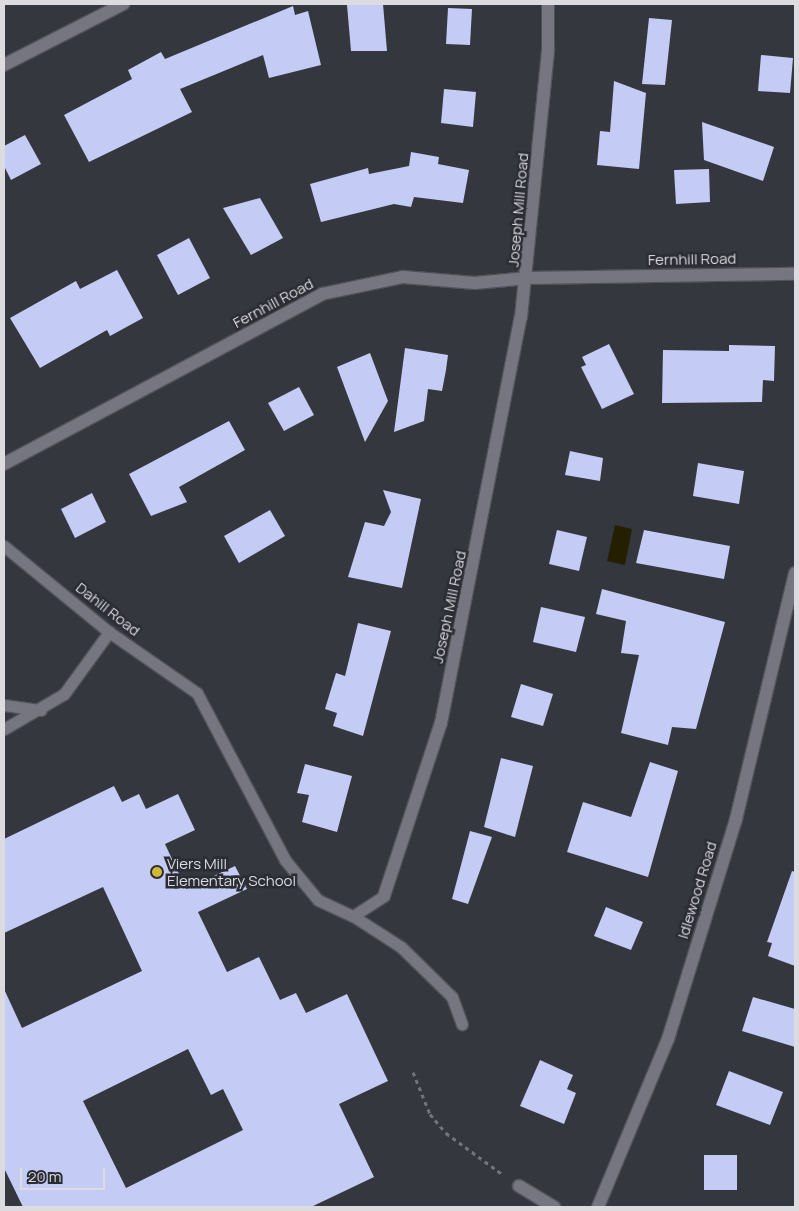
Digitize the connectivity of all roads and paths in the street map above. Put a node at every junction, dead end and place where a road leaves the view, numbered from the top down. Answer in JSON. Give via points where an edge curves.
{"nodes":[{"id":1,"x":123,"y":4,"type":"edge"},
{"id":2,"x":548,"y":4,"type":"edge"},
{"id":3,"x":4,"y":65,"type":"edge"},
{"id":4,"x":795,"y":274,"type":"edge"},
{"id":5,"x":528,"y":278,"type":"junction"},
{"id":6,"x":4,"y":464,"type":"edge"},
{"id":7,"x":4,"y":546,"type":"edge"},
{"id":8,"x":795,"y":573,"type":"edge"},
{"id":9,"x":109,"y":632,"type":"junction"},
{"id":10,"x":4,"y":705,"type":"edge"},
{"id":11,"x":41,"y":710,"type":"junction"},
{"id":12,"x":4,"y":729,"type":"edge"},
{"id":13,"x":384,"y":896,"type":"joint"},
{"id":14,"x":353,"y":916,"type":"junction"},
{"id":15,"x":462,"y":1024,"type":"dead end"},
{"id":16,"x":413,"y":1072,"type":"dead end"},
{"id":17,"x":519,"y":1186,"type":"joint"},
{"id":18,"x":554,"y":1207,"type":"edge"},
{"id":19,"x":598,"y":1207,"type":"edge"}],
"edges":[{"from":1,"to":3,"type":"street"},
{"from":2,"to":5,"type":"street","name":"Joseph Mill Road","via":[[548,49]]},
{"from":4,"to":5,"type":"street","name":"Fernhill Road"},
{"from":5,"to":6,"type":"street","name":"Fernhill Road","via":[[475,283],[403,277],[322,294]]},
{"from":5,"to":13,"type":"street","name":"Joseph Mill Road","via":[[441,723]]},
{"from":7,"to":9,"type":"lane","name":"Dahill Road"},
{"from":8,"to":19,"type":"street","name":"Idlewood Road","via":[[736,819],[671,1029]]},
{"from":9,"to":11,"type":"lane","via":[[64,694]]},
{"from":9,"to":14,"type":"lane","name":"Dahill Road","via":[[197,693],[285,860],[318,900]]},
{"from":10,"to":11,"type":"lane"},
{"from":11,"to":12,"type":"lane"},
{"from":13,"to":14,"type":"lane","name":"Joseph Mill Road"},
{"from":14,"to":15,"type":"lane","via":[[401,947],[452,997]]},
{"from":16,"to":17,"type":"path","via":[[430,1114],[446,1133]]},
{"from":17,"to":18,"type":"street"}]}
